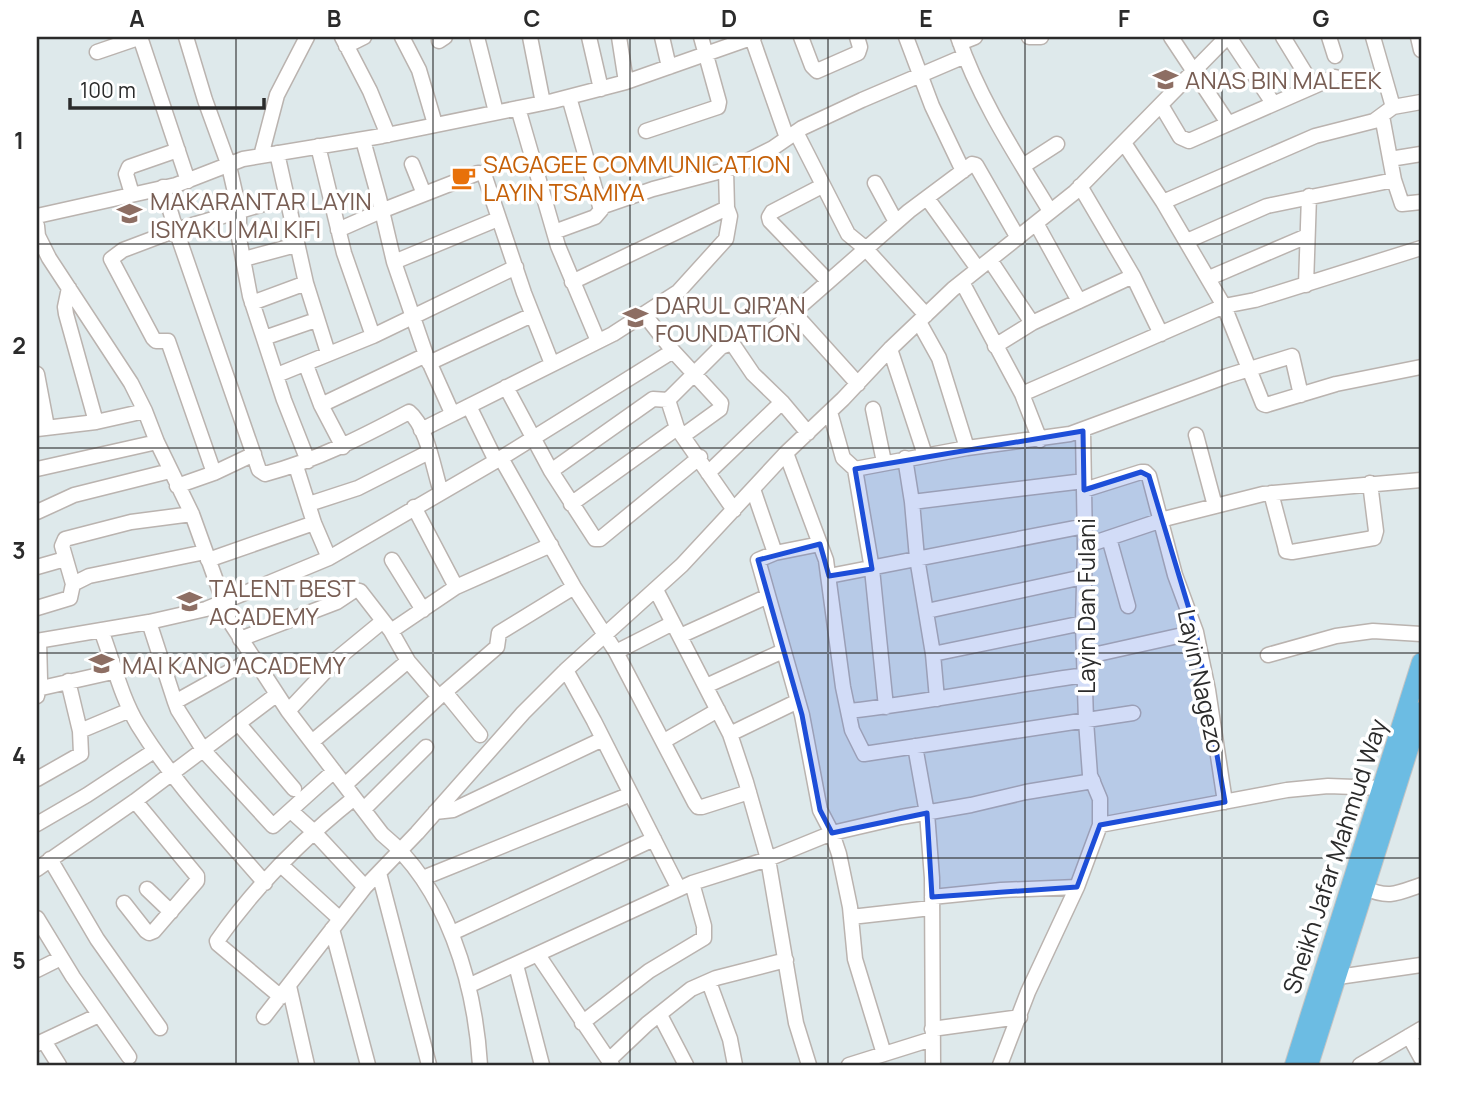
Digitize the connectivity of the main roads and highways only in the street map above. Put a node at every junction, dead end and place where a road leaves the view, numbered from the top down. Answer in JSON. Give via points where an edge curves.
{"nodes":[{"id":1,"x":1421,"y":662,"type":"edge"},
{"id":2,"x":1421,"y":711,"type":"edge"},
{"id":3,"x":1417,"y":737,"type":"edge"},
{"id":4,"x":1294,"y":1065,"type":"edge"},
{"id":5,"x":1309,"y":1065,"type":"edge"}],
"edges":[{"from":1,"to":4,"type":"main road","name":"Sheikh Jafar Mahmud Way"},
{"from":2,"to":3,"type":"main road","name":"Sheikh Jafar Mahmud Way"},
{"from":3,"to":5,"type":"main road","name":"Sheikh Jafar Mahmud Way"}]}
